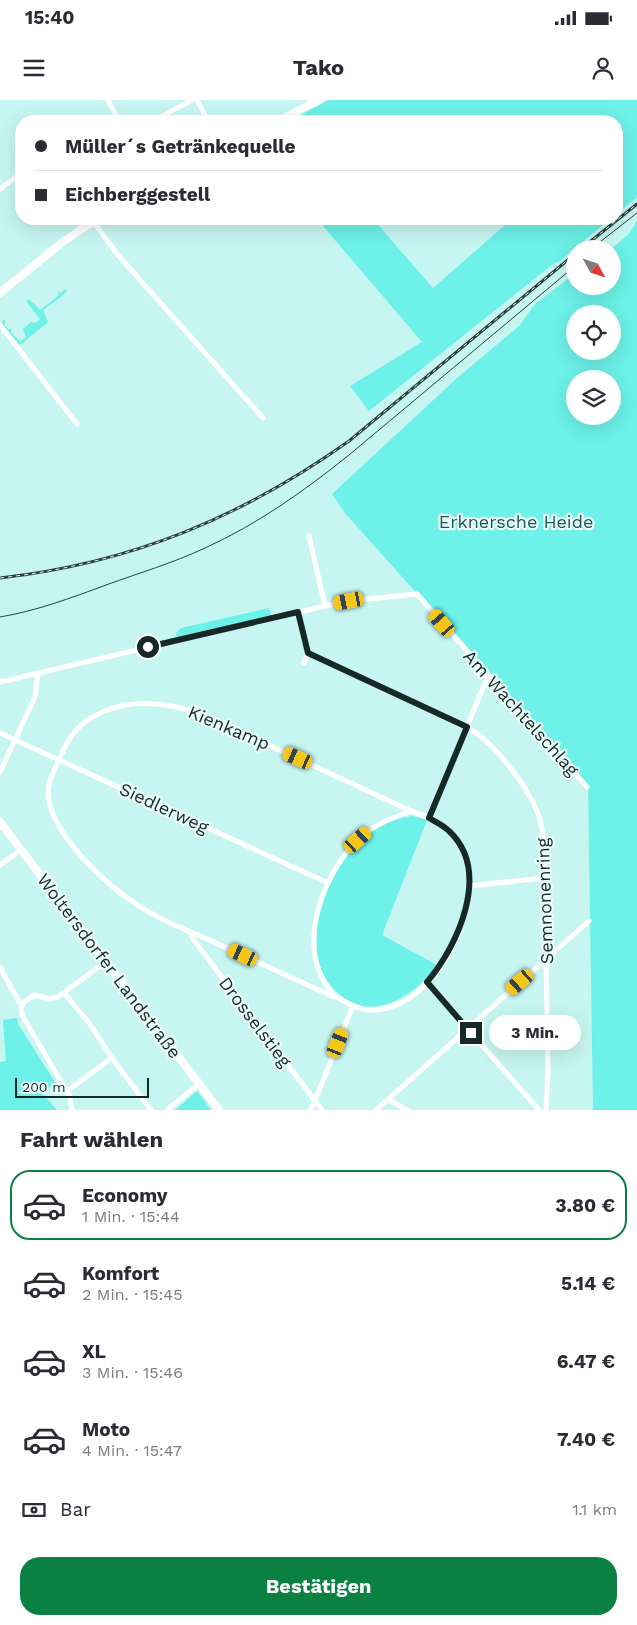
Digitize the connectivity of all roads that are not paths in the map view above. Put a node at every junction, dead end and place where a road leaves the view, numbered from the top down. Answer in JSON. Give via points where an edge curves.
{"nodes":[{"id":1,"x":108,"y":100,"type":"edge"},
{"id":2,"x":192,"y":100,"type":"edge"},
{"id":3,"x":197,"y":100,"type":"edge"},
{"id":4,"x":319,"y":100,"type":"edge"},
{"id":5,"x":116,"y":115,"type":"edge"},
{"id":6,"x":164,"y":115,"type":"edge"},
{"id":7,"x":205,"y":115,"type":"edge"},
{"id":8,"x":290,"y":115,"type":"edge"},
{"id":9,"x":15,"y":177,"type":"edge"},
{"id":10,"x":0,"y":189,"type":"edge"},
{"id":11,"x":86,"y":225,"type":"edge"},
{"id":12,"x":94,"y":225,"type":"edge"},
{"id":13,"x":0,"y":294,"type":"edge"},
{"id":14,"x":0,"y":325,"type":"edge"},
{"id":15,"x":263,"y":418,"type":"dead end"},
{"id":16,"x":77,"y":424,"type":"dead end"},
{"id":17,"x":309,"y":536,"type":"dead end"},
{"id":18,"x":325,"y":606,"type":"junction"},
{"id":19,"x":298,"y":612,"type":"junction"},
{"id":20,"x":308,"y":653,"type":"junction"},
{"id":21,"x":304,"y":663,"type":"dead end"},
{"id":22,"x":38,"y":673,"type":"junction"},
{"id":23,"x":488,"y":676,"type":"junction"},
{"id":24,"x":0,"y":682,"type":"edge"},
{"id":25,"x":467,"y":727,"type":"junction"},
{"id":26,"x":0,"y":733,"type":"edge"},
{"id":27,"x":15,"y":740,"type":"junction"},
{"id":28,"x":59,"y":760,"type":"junction"},
{"id":29,"x":0,"y":772,"type":"edge"},
{"id":30,"x":587,"y":787,"type":"dead end"},
{"id":31,"x":411,"y":812,"type":"junction"},
{"id":32,"x":429,"y":818,"type":"junction"},
{"id":33,"x":0,"y":822,"type":"edge"},
{"id":34,"x":21,"y":850,"type":"junction"},
{"id":35,"x":0,"y":865,"type":"edge"},
{"id":36,"x":545,"y":878,"type":"junction"},
{"id":37,"x":328,"y":883,"type":"junction"},
{"id":38,"x":468,"y":886,"type":"junction"},
{"id":39,"x":589,"y":921,"type":"dead end"},
{"id":40,"x":190,"y":932,"type":"junction"},
{"id":41,"x":547,"y":959,"type":"junction"},
{"id":42,"x":105,"y":962,"type":"junction"},
{"id":43,"x":0,"y":967,"type":"edge"},
{"id":44,"x":427,"y":982,"type":"junction"},
{"id":45,"x":64,"y":993,"type":"junction"},
{"id":46,"x":334,"y":997,"type":"junction"},
{"id":47,"x":22,"y":1004,"type":"junction"},
{"id":48,"x":353,"y":1006,"type":"junction"},
{"id":49,"x":468,"y":1029,"type":"junction"},
{"id":50,"x":112,"y":1058,"type":"junction"},
{"id":51,"x":199,"y":1084,"type":"junction"},
{"id":52,"x":67,"y":1091,"type":"junction"},
{"id":53,"x":315,"y":1100,"type":"junction"},
{"id":54,"x":389,"y":1100,"type":"junction"},
{"id":55,"x":72,"y":1110,"type":"edge"},
{"id":56,"x":151,"y":1110,"type":"edge"},
{"id":57,"x":167,"y":1110,"type":"edge"},
{"id":58,"x":218,"y":1110,"type":"edge"},
{"id":59,"x":310,"y":1110,"type":"edge"},
{"id":60,"x":322,"y":1110,"type":"edge"},
{"id":61,"x":376,"y":1110,"type":"edge"},
{"id":62,"x":407,"y":1110,"type":"edge"},
{"id":63,"x":539,"y":1110,"type":"edge"},
{"id":64,"x":546,"y":1110,"type":"edge"}],
"edges":[{"from":1,"to":5,"type":"street"},
{"from":2,"to":6,"type":"street"},
{"from":3,"to":7,"type":"street"},
{"from":4,"to":8,"type":"main road"},
{"from":9,"to":10,"type":"street"},
{"from":11,"to":13,"type":"main road"},
{"from":12,"to":15,"type":"street"},
{"from":14,"to":16,"type":"street"},
{"from":17,"to":18,"type":"street"},
{"from":18,"to":19,"type":"street"},
{"from":18,"to":23,"type":"street","name":"Am Wachtelschlag","via":[[417,594]]},
{"from":19,"to":20,"type":"street"},
{"from":19,"to":22,"type":"street"},
{"from":20,"to":21,"type":"street"},
{"from":20,"to":25,"type":"street","name":"Semnonenring"},
{"from":22,"to":24,"type":"street"},
{"from":22,"to":27,"type":"street","via":[[35,697]]},
{"from":23,"to":25,"type":"street"},
{"from":23,"to":30,"type":"street","name":"Am Wachtelschlag"},
{"from":25,"to":32,"type":"street"},
{"from":25,"to":36,"type":"street","name":"Semnonenring","via":[[494,748],[534,804],[542,830]]},
{"from":26,"to":27,"type":"street","name":"Siedlerweg"},
{"from":27,"to":28,"type":"street","name":"Siedlerweg"},
{"from":27,"to":29,"type":"street"},
{"from":28,"to":31,"type":"street","name":"Kienkamp","via":[[78,727],[98,714],[132,703],[168,705],[204,715]]},
{"from":28,"to":37,"type":"street","name":"Siedlerweg"},
{"from":28,"to":40,"type":"street","name":"Kienkamp","via":[[49,783],[49,796],[58,823],[71,844],[120,893],[147,911]]},
{"from":31,"to":32,"type":"street"},
{"from":31,"to":37,"type":"street","via":[[366,832],[350,848]]},
{"from":32,"to":38,"type":"street","via":[[448,830],[460,845]]},
{"from":33,"to":34,"type":"main road","name":"Woltersdorfer Landstraße"},
{"from":34,"to":35,"type":"street"},
{"from":34,"to":42,"type":"main road","name":"Woltersdorfer Landstraße"},
{"from":36,"to":38,"type":"street"},
{"from":36,"to":41,"type":"street","name":"Semnonenring"},
{"from":37,"to":46,"type":"street","via":[[317,918],[314,947],[317,967]]},
{"from":38,"to":44,"type":"street","via":[[466,910],[458,935]]},
{"from":39,"to":41,"type":"street"},
{"from":40,"to":46,"type":"street","name":"Kienkamp"},
{"from":40,"to":53,"type":"street","name":"Drosselstieg"},
{"from":41,"to":49,"type":"street"},
{"from":41,"to":64,"type":"street","name":"Semnonenring"},
{"from":42,"to":45,"type":"street"},
{"from":42,"to":51,"type":"main road","name":"Woltersdorfer Landstraße"},
{"from":43,"to":47,"type":"street"},
{"from":44,"to":48,"type":"street","via":[[416,993],[396,1004],[374,1010]]},
{"from":44,"to":49,"type":"street"},
{"from":45,"to":47,"type":"street","via":[[54,999],[35,995]]},
{"from":45,"to":50,"type":"street"},
{"from":46,"to":48,"type":"street"},
{"from":47,"to":52,"type":"street","via":[[22,1015]]},
{"from":48,"to":53,"type":"street"},
{"from":49,"to":54,"type":"street"},
{"from":49,"to":63,"type":"street"},
{"from":50,"to":52,"type":"street"},
{"from":50,"to":56,"type":"street"},
{"from":51,"to":57,"type":"street"},
{"from":51,"to":58,"type":"main road","name":"Woltersdorfer Landstraße"},
{"from":52,"to":55,"type":"street"},
{"from":53,"to":59,"type":"street"},
{"from":53,"to":60,"type":"street","name":"Drosselstieg"},
{"from":54,"to":61,"type":"street"},
{"from":54,"to":62,"type":"street"}]}
